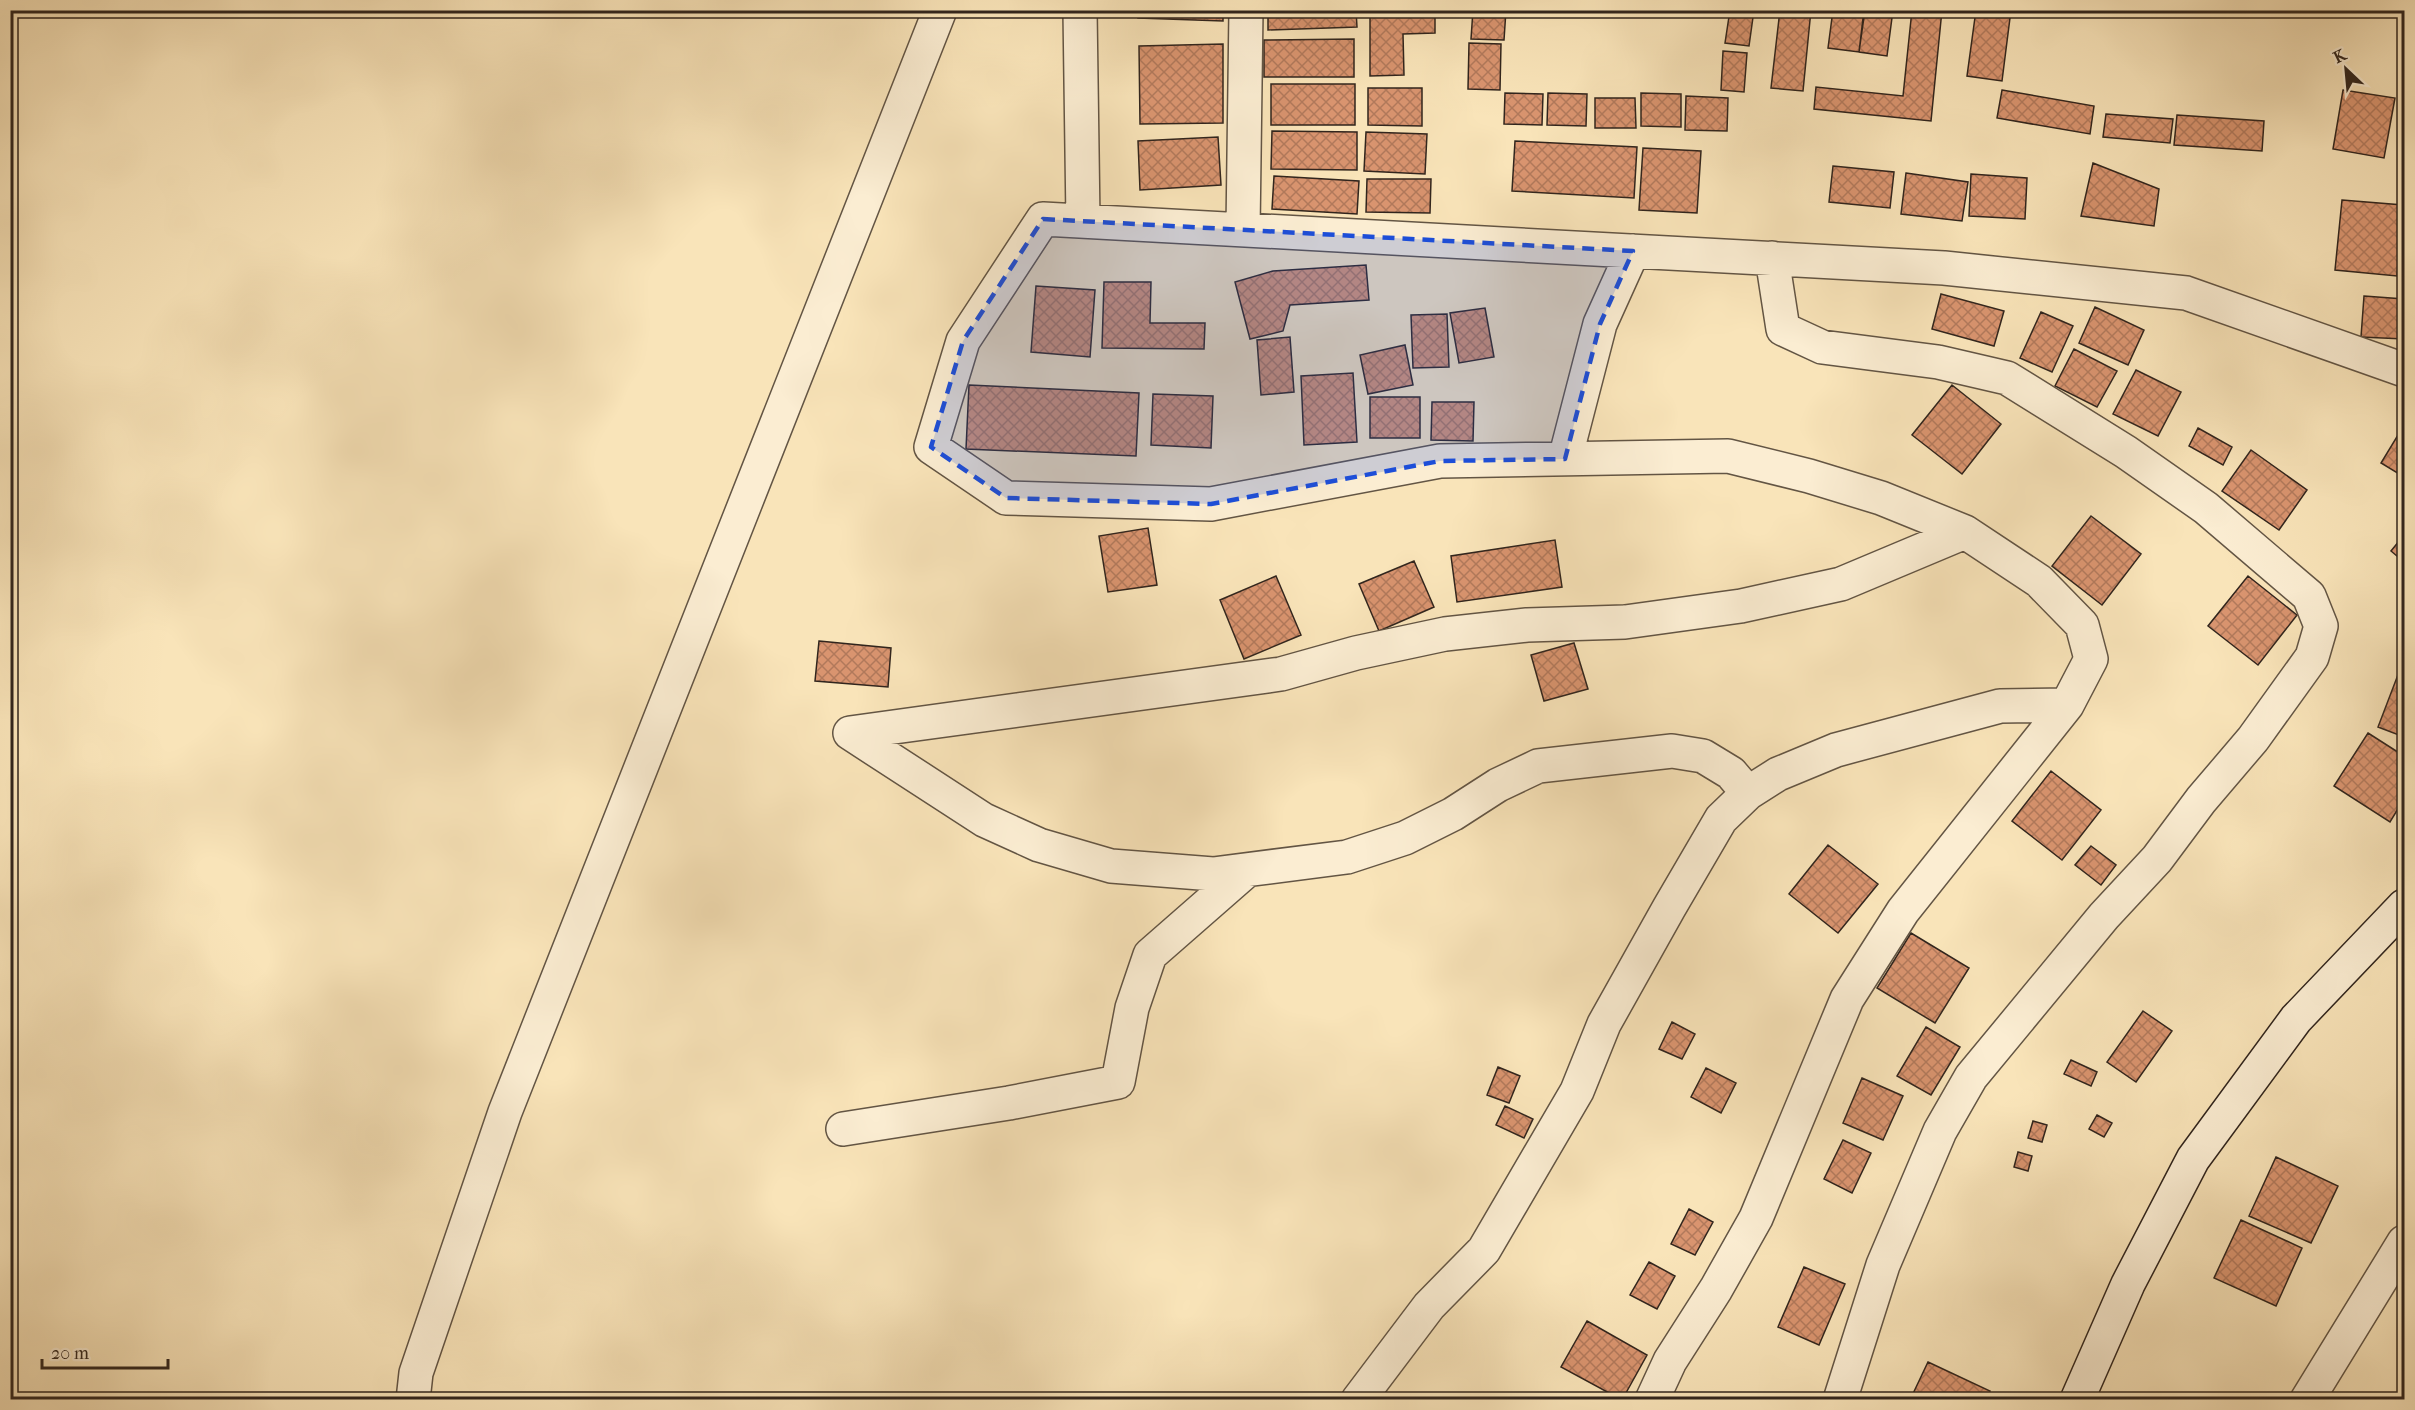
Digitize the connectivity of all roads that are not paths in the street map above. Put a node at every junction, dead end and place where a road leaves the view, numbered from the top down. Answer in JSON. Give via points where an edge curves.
{"nodes":[{"id":1,"x":940,"y":10,"type":"edge"},
{"id":2,"x":1080,"y":10,"type":"edge"},
{"id":3,"x":1246,"y":10,"type":"edge"},
{"id":4,"x":1083,"y":220,"type":"junction"},
{"id":5,"x":1243,"y":229,"type":"junction"},
{"id":6,"x":1633,"y":251,"type":"junction"},
{"id":7,"x":1772,"y":258,"type":"junction"},
{"id":8,"x":2404,"y":370,"type":"edge"},
{"id":9,"x":1565,"y":459,"type":"junction"},
{"id":10,"x":1965,"y":532,"type":"junction"},
{"id":11,"x":2067,"y":705,"type":"junction"},
{"id":12,"x":1748,"y":793,"type":"junction"},
{"id":13,"x":1246,"y":871,"type":"junction"},
{"id":14,"x":2404,"y":906,"type":"edge"},
{"id":15,"x":843,"y":1129,"type":"dead end"},
{"id":16,"x":2403,"y":1250,"type":"edge"},
{"id":17,"x":413,"y":1400,"type":"edge"},
{"id":18,"x":1358,"y":1400,"type":"edge"},
{"id":19,"x":1652,"y":1400,"type":"edge"},
{"id":20,"x":1840,"y":1400,"type":"edge"},
{"id":21,"x":2077,"y":1400,"type":"edge"},
{"id":22,"x":2307,"y":1400,"type":"edge"}],
"edges":[{"from":1,"to":17,"type":"street","via":[[505,1112],[416,1373]]},
{"from":2,"to":4,"type":"street"},
{"from":3,"to":5,"type":"street"},
{"from":4,"to":5,"type":"street"},
{"from":4,"to":9,"type":"street","via":[[1042,219],[963,341],[930,447],[1006,498],[1211,504],[1440,461]]},
{"from":5,"to":6,"type":"street"},
{"from":6,"to":7,"type":"street"},
{"from":6,"to":9,"type":"street","via":[[1600,324]]},
{"from":7,"to":8,"type":"street","via":[[1944,268],[2186,293]]},
{"from":7,"to":20,"type":"street","via":[[1783,329],[1822,347],[1938,362],[2007,378],[2126,452],[2206,508],[2308,596],[2321,626],[2312,657],[2253,739],[2157,859],[2104,916],[1971,1077],[1940,1131],[1883,1265]]},
{"from":9,"to":10,"type":"street","via":[[1728,456],[1881,498]]},
{"from":10,"to":11,"type":"street","via":[[2039,581],[2082,625],[2091,659]]},
{"from":10,"to":13,"type":"street","via":[[1841,584],[1741,606],[1625,622],[1527,625],[1445,634],[1281,674],[850,733],[984,820],[1039,845],[1111,866],[1213,874]]},
{"from":11,"to":12,"type":"street","via":[[2000,706],[1836,750],[1778,774]]},
{"from":11,"to":19,"type":"street","via":[[1903,911],[1847,999],[1756,1218],[1670,1361]]},
{"from":12,"to":13,"type":"street","via":[[1731,773],[1703,756],[1672,751],[1538,766],[1405,838],[1347,857]]},
{"from":12,"to":18,"type":"street","via":[[1722,819],[1669,908],[1604,1024],[1577,1091],[1484,1250],[1429,1306]]},
{"from":13,"to":15,"type":"street","via":[[1150,955],[1132,1008],[1118,1082]]},
{"from":14,"to":21,"type":"street","via":[[2296,1019],[2193,1159],[2128,1284]]},
{"from":16,"to":22,"type":"street"}]}
